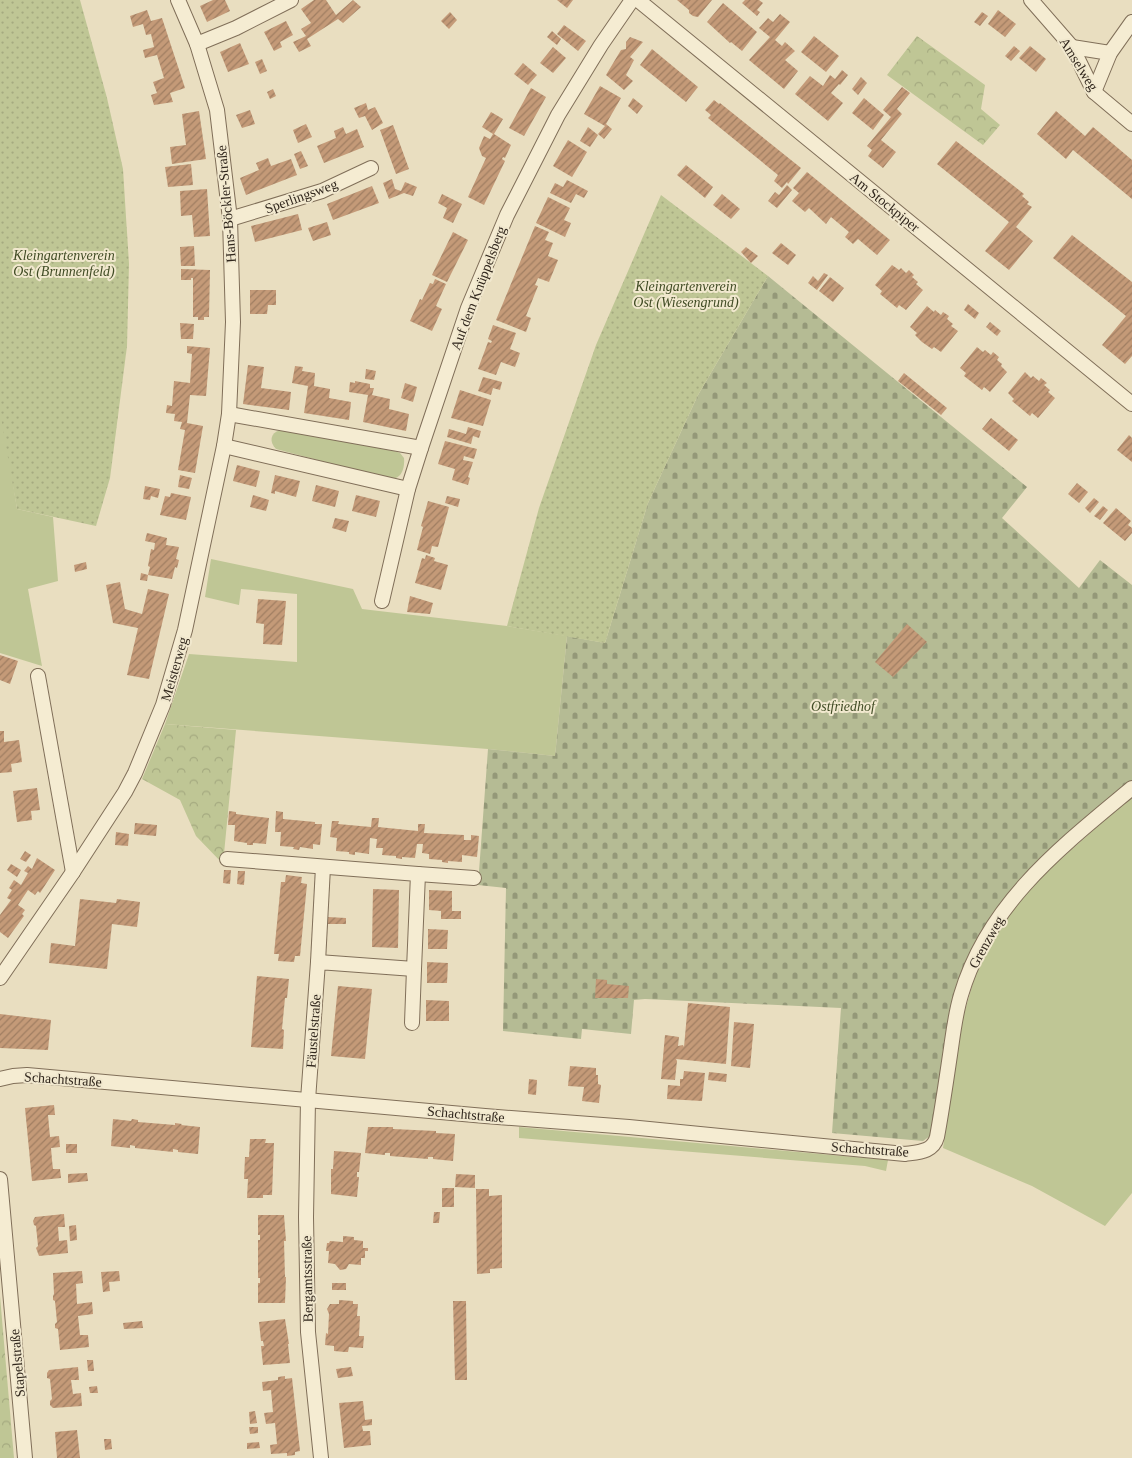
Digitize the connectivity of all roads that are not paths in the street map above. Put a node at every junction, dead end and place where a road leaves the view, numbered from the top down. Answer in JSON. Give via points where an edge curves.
{"nodes":[{"id":1,"x":178,"y":0,"type":"edge"},
{"id":2,"x":291,"y":0,"type":"edge"},
{"id":3,"x":632,"y":0,"type":"edge"},
{"id":4,"x":638,"y":0,"type":"edge"},
{"id":5,"x":1031,"y":0,"type":"edge"},
{"id":6,"x":1132,"y":22,"type":"edge"},
{"id":7,"x":198,"y":44,"type":"junction"},
{"id":8,"x":1072,"y":47,"type":"junction"},
{"id":9,"x":1110,"y":53,"type":"junction"},
{"id":10,"x":1094,"y":92,"type":"junction"},
{"id":11,"x":1132,"y":124,"type":"edge"},
{"id":12,"x":371,"y":168,"type":"dead end"},
{"id":13,"x":230,"y":220,"type":"junction"},
{"id":14,"x":1132,"y":404,"type":"edge"},
{"id":15,"x":229,"y":414,"type":"junction"},
{"id":16,"x":224,"y":446,"type":"junction"},
{"id":17,"x":421,"y":448,"type":"junction"},
{"id":18,"x":408,"y":489,"type":"junction"},
{"id":19,"x":382,"y":601,"type":"dead end"},
{"id":20,"x":38,"y":676,"type":"dead end"},
{"id":21,"x":1132,"y":788,"type":"edge"},
{"id":22,"x":227,"y":859,"type":"dead end"},
{"id":23,"x":323,"y":867,"type":"junction"},
{"id":24,"x":73,"y":872,"type":"junction"},
{"id":25,"x":418,"y":874,"type":"junction"},
{"id":26,"x":474,"y":878,"type":"dead end"},
{"id":27,"x":318,"y":962,"type":"junction"},
{"id":28,"x":414,"y":969,"type":"junction"},
{"id":29,"x":0,"y":978,"type":"edge"},
{"id":30,"x":412,"y":1023,"type":"dead end"},
{"id":31,"x":0,"y":1079,"type":"edge"},
{"id":32,"x":308,"y":1100,"type":"junction"},
{"id":33,"x":932,"y":1147,"type":"joint"},
{"id":34,"x":0,"y":1179,"type":"edge"},
{"id":35,"x":25,"y":1458,"type":"edge"},
{"id":36,"x":321,"y":1458,"type":"edge"}],
"edges":[{"from":1,"to":7,"type":"street","name":"Hans-Böckler-Straße"},
{"from":2,"to":7,"type":"street"},
{"from":3,"to":17,"type":"street","name":"Auf dem Knüppelsberg","via":[[558,115],[507,215],[468,308]]},
{"from":4,"to":14,"type":"street","name":"Am Stockpiper"},
{"from":5,"to":8,"type":"street","name":"Amselweg"},
{"from":6,"to":9,"type":"street"},
{"from":7,"to":13,"type":"street","name":"Hans-Böckler-Straße","via":[[217,110]]},
{"from":8,"to":9,"type":"street"},
{"from":8,"to":10,"type":"street","name":"Amselweg"},
{"from":9,"to":10,"type":"street"},
{"from":10,"to":11,"type":"street","name":"Amselweg"},
{"from":12,"to":13,"type":"street","name":"Sperlingsweg","via":[[322,191]]},
{"from":13,"to":15,"type":"street","name":"Hans-Böckler-Straße","via":[[233,322]]},
{"from":15,"to":16,"type":"street","name":"Hans-Böckler-Straße"},
{"from":15,"to":17,"type":"street"},
{"from":16,"to":18,"type":"street"},
{"from":16,"to":24,"type":"street","name":"Meisterweg","via":[[197,580],[163,705],[125,792]]},
{"from":17,"to":18,"type":"street","name":"Auf dem Knüppelsberg"},
{"from":18,"to":19,"type":"street","name":"Auf dem Knüppelsberg"},
{"from":20,"to":24,"type":"street"},
{"from":21,"to":33,"type":"street","name":"Grenzweg","via":[[1050,858],[1015,896],[987,935],[961,995],[938,1137]]},
{"from":22,"to":23,"type":"street"},
{"from":23,"to":25,"type":"street"},
{"from":23,"to":27,"type":"street","name":"Fäustelstraße"},
{"from":24,"to":29,"type":"street","name":"Meisterweg"},
{"from":25,"to":26,"type":"street"},
{"from":25,"to":28,"type":"street"},
{"from":27,"to":28,"type":"street"},
{"from":27,"to":32,"type":"street","name":"Fäustelstraße"},
{"from":28,"to":30,"type":"street"},
{"from":31,"to":32,"type":"street","name":"Schachtstraße","via":[[27,1075]]},
{"from":32,"to":33,"type":"street","name":"Schachtstraße","via":[[905,1154]]},
{"from":32,"to":36,"type":"street","name":"Bergamtsstraße","via":[[308,1332]]},
{"from":34,"to":35,"type":"street","name":"Stapelstraße"}]}
